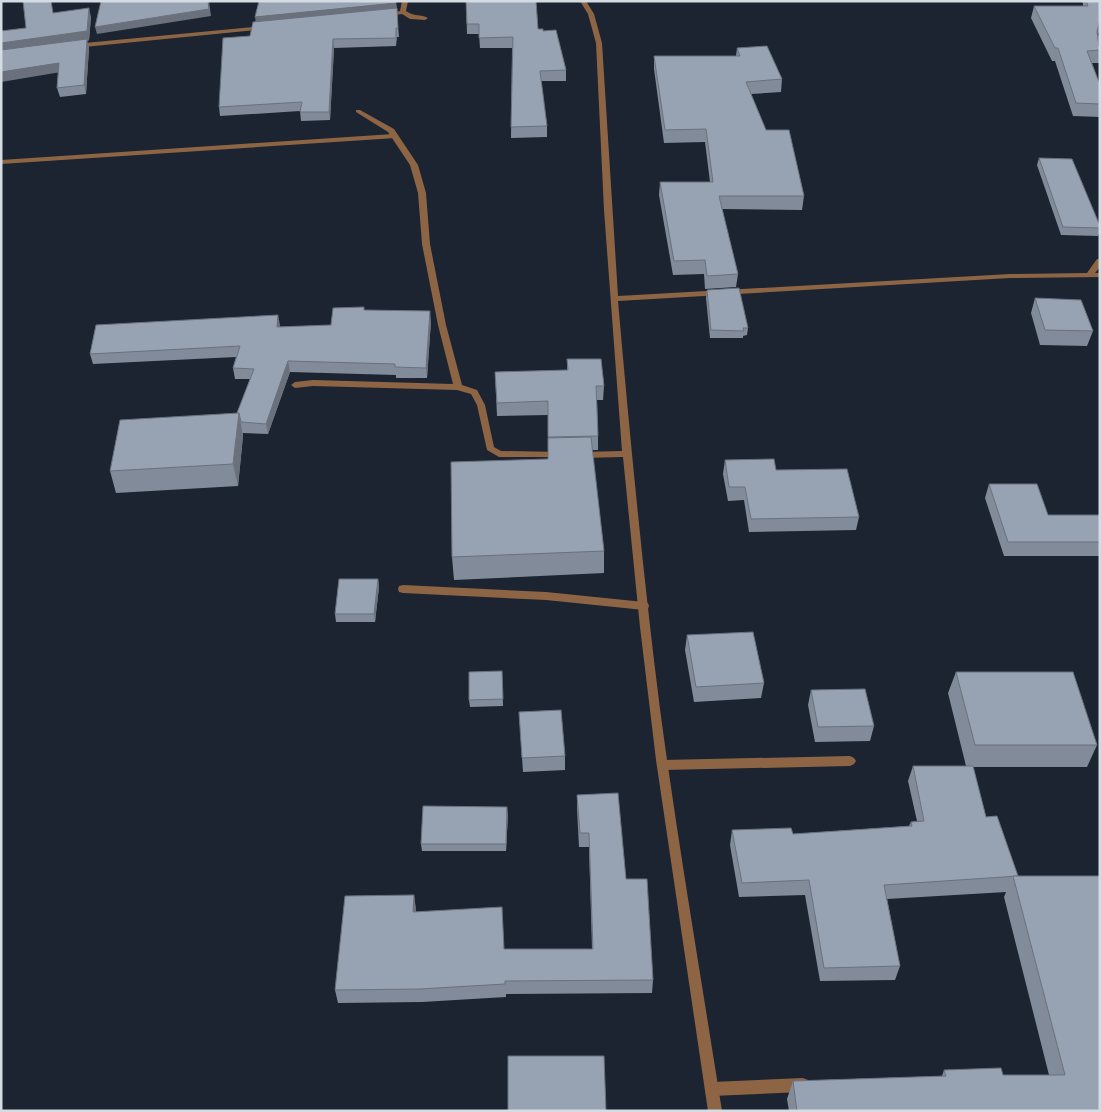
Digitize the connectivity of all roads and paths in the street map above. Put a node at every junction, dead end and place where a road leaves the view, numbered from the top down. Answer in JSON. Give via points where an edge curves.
{"nodes":[{"id":1,"x":405,"y":1,"type":"edge"},
{"id":2,"x":583,"y":1,"type":"edge"},
{"id":3,"x":403,"y":12,"type":"junction"},
{"id":4,"x":380,"y":16,"type":"edge"},
{"id":5,"x":425,"y":18,"type":"dead end"},
{"id":6,"x":270,"y":27,"type":"edge"},
{"id":7,"x":1100,"y":36,"type":"edge"},
{"id":8,"x":70,"y":46,"type":"edge"},
{"id":9,"x":1100,"y":58,"type":"edge"},
{"id":10,"x":358,"y":111,"type":"dead end"},
{"id":11,"x":393,"y":136,"type":"junction"},
{"id":12,"x":1,"y":162,"type":"edge"},
{"id":13,"x":1100,"y":261,"type":"edge"},
{"id":14,"x":1090,"y":274,"type":"junction"},
{"id":15,"x":1100,"y":275,"type":"edge"},
{"id":16,"x":614,"y":299,"type":"junction"},
{"id":17,"x":295,"y":385,"type":"dead end"},
{"id":18,"x":458,"y":387,"type":"junction"},
{"id":19,"x":627,"y":454,"type":"junction"},
{"id":20,"x":403,"y":589,"type":"dead end"},
{"id":21,"x":644,"y":606,"type":"junction"},
{"id":22,"x":850,"y":761,"type":"dead end"},
{"id":23,"x":663,"y":766,"type":"junction"},
{"id":24,"x":821,"y":1084,"type":"edge"},
{"id":25,"x":712,"y":1089,"type":"junction"},
{"id":26,"x":715,"y":1111,"type":"edge"}],
"edges":[{"from":1,"to":3,"type":"street"},
{"from":2,"to":16,"type":"street","via":[[591,14],[599,43]]},
{"from":3,"to":4,"type":"street"},
{"from":3,"to":5,"type":"street","via":[[410,17]]},
{"from":6,"to":8,"type":"street"},
{"from":7,"to":9,"type":"street"},
{"from":10,"to":11,"type":"street","via":[[391,131]]},
{"from":11,"to":12,"type":"street"},
{"from":11,"to":18,"type":"street","via":[[414,165],[422,193],[426,244]]},
{"from":13,"to":14,"type":"street"},
{"from":14,"to":15,"type":"street"},
{"from":14,"to":16,"type":"street"},
{"from":16,"to":19,"type":"street"},
{"from":17,"to":18,"type":"street"},
{"from":18,"to":19,"type":"street","via":[[474,392],[481,405],[490,448],[499,454]]},
{"from":19,"to":21,"type":"street"},
{"from":20,"to":21,"type":"street","via":[[546,596]]},
{"from":21,"to":23,"type":"street"},
{"from":22,"to":23,"type":"street"},
{"from":23,"to":25,"type":"street"},
{"from":24,"to":25,"type":"street"},
{"from":25,"to":26,"type":"street"}]}
